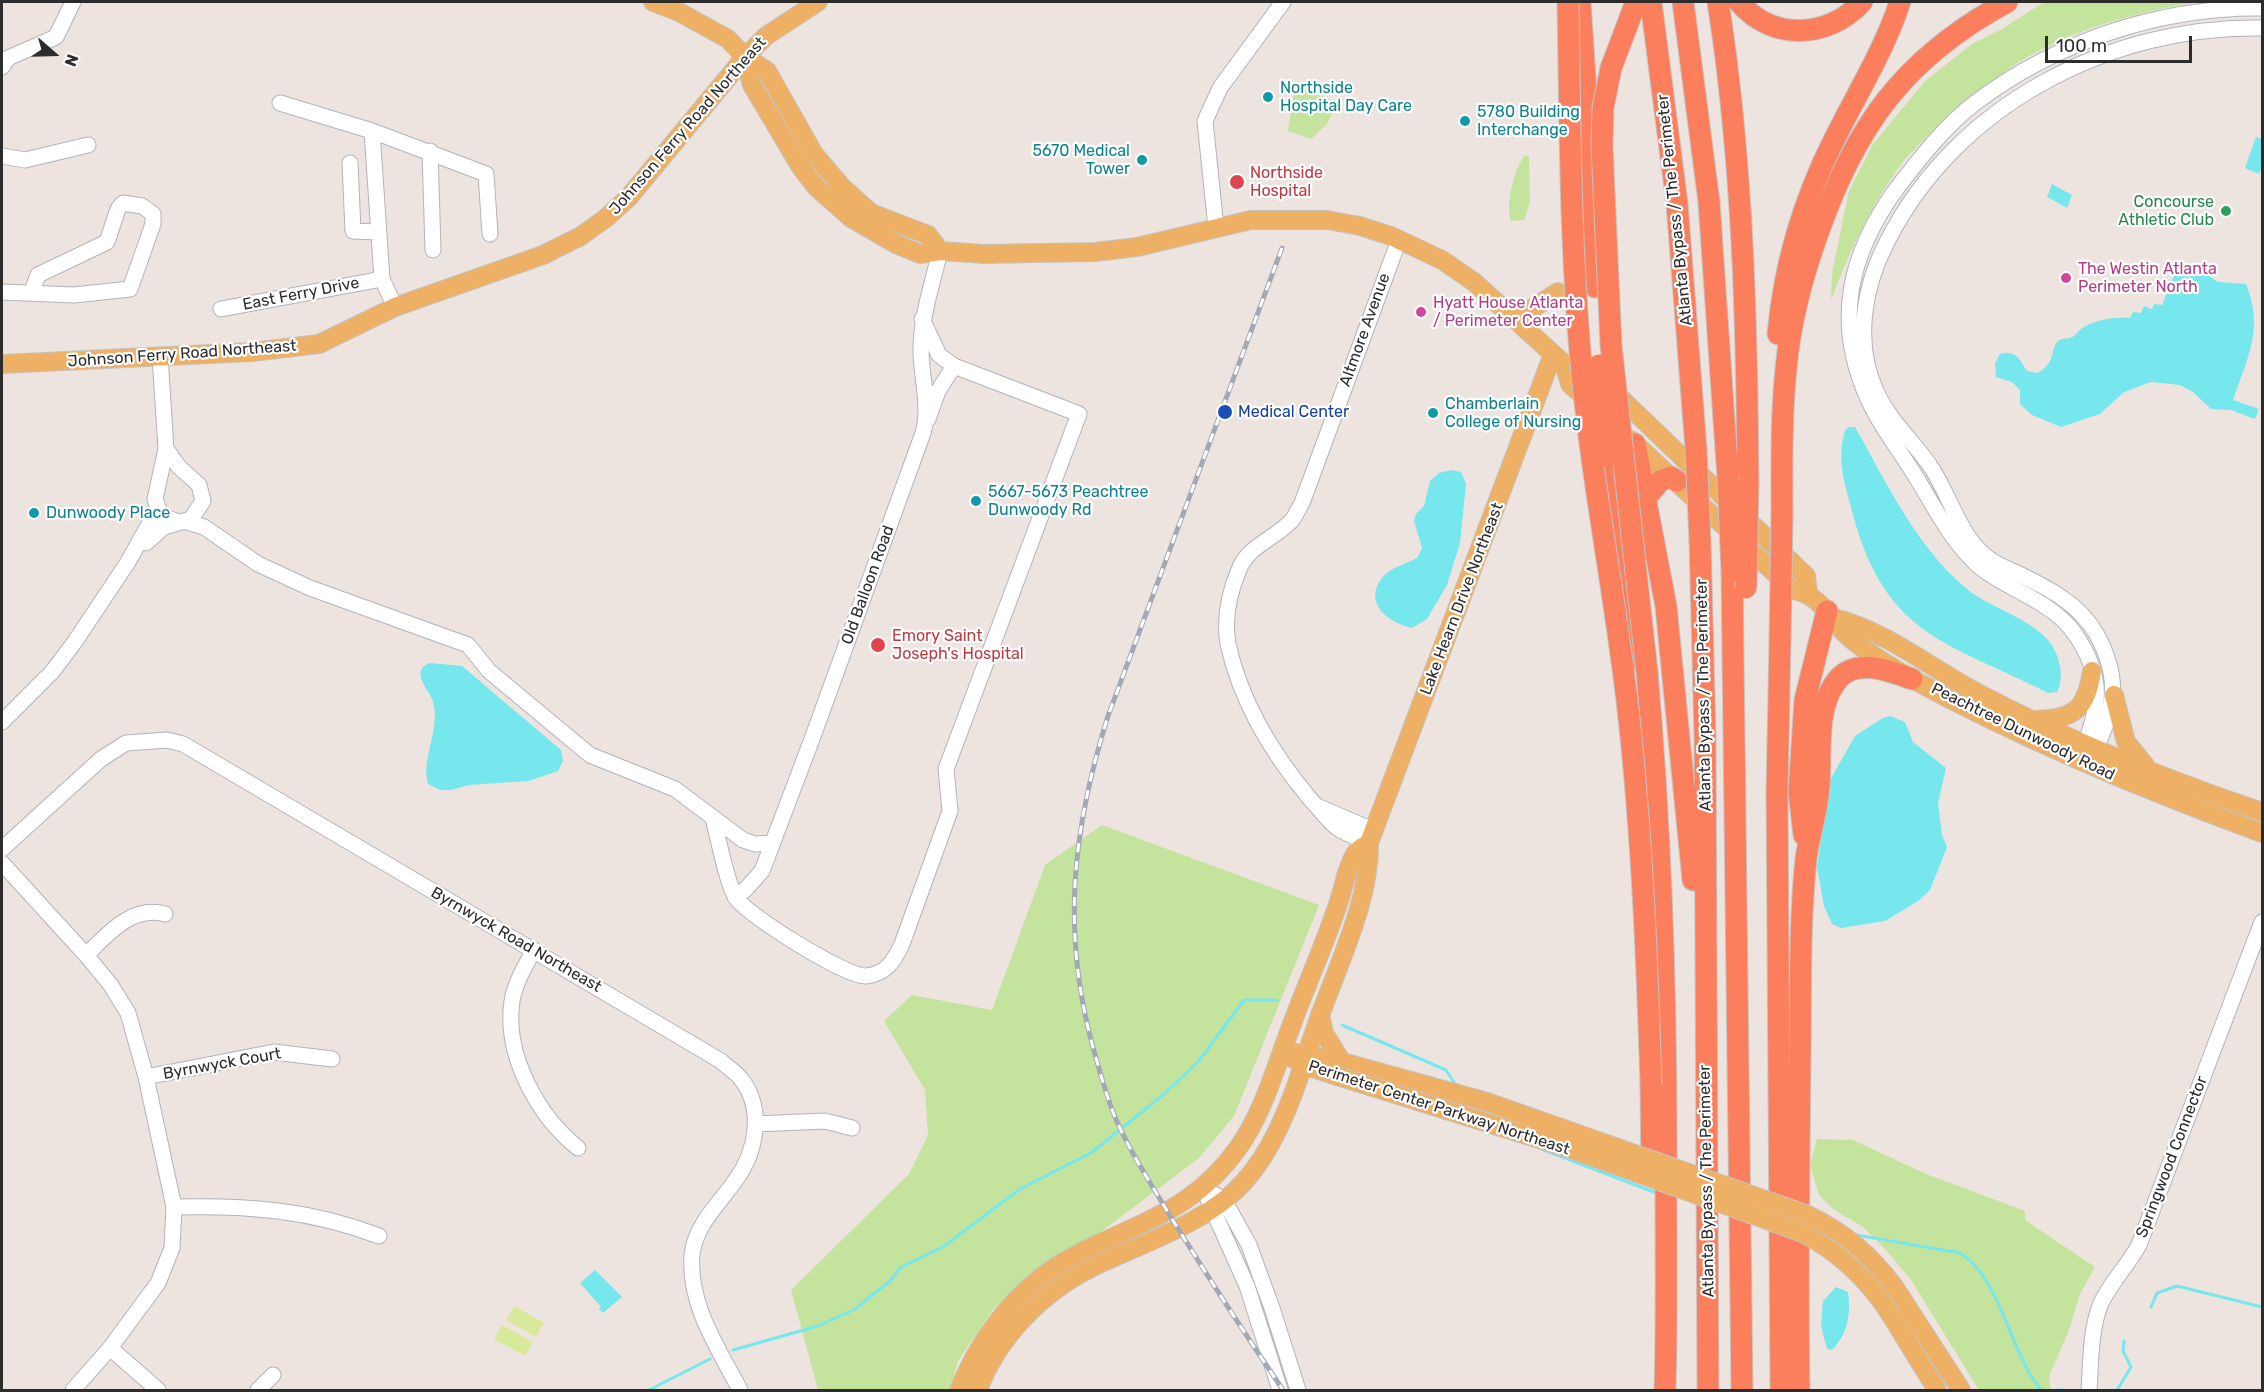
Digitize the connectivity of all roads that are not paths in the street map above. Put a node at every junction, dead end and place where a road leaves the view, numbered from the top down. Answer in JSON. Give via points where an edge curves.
{"nodes":[{"id":1,"x":73,"y":2,"type":"edge"},
{"id":2,"x":653,"y":2,"type":"edge"},
{"id":3,"x":818,"y":2,"type":"edge"},
{"id":4,"x":1283,"y":2,"type":"edge"},
{"id":5,"x":1568,"y":2,"type":"edge"},
{"id":6,"x":1580,"y":2,"type":"edge"},
{"id":7,"x":1636,"y":2,"type":"edge"},
{"id":8,"x":1651,"y":2,"type":"edge"},
{"id":9,"x":1683,"y":2,"type":"edge"},
{"id":10,"x":1718,"y":2,"type":"edge"},
{"id":11,"x":1739,"y":2,"type":"edge"},
{"id":12,"x":1862,"y":2,"type":"edge"},
{"id":13,"x":1900,"y":2,"type":"edge"},
{"id":14,"x":2007,"y":2,"type":"edge"},
{"id":15,"x":2262,"y":8,"type":"edge"},
{"id":16,"x":2262,"y":28,"type":"edge"},
{"id":17,"x":745,"y":57,"type":"junction"},
{"id":18,"x":2,"y":67,"type":"edge"},
{"id":19,"x":280,"y":103,"type":"dead end"},
{"id":20,"x":372,"y":130,"type":"junction"},
{"id":21,"x":88,"y":145,"type":"dead end"},
{"id":22,"x":430,"y":151,"type":"junction"},
{"id":23,"x":2,"y":156,"type":"edge"},
{"id":24,"x":350,"y":164,"type":"dead end"},
{"id":25,"x":1216,"y":228,"type":"junction"},
{"id":26,"x":378,"y":232,"type":"junction"},
{"id":27,"x":489,"y":234,"type":"dead end"},
{"id":28,"x":1406,"y":243,"type":"junction"},
{"id":29,"x":433,"y":250,"type":"dead end"},
{"id":30,"x":940,"y":251,"type":"junction"},
{"id":31,"x":382,"y":279,"type":"junction"},
{"id":32,"x":32,"y":291,"type":"junction"},
{"id":33,"x":2,"y":292,"type":"edge"},
{"id":34,"x":1558,"y":292,"type":"dead end"},
{"id":35,"x":395,"y":307,"type":"junction"},
{"id":36,"x":221,"y":309,"type":"dead end"},
{"id":37,"x":922,"y":319,"type":"junction"},
{"id":38,"x":1516,"y":319,"type":"junction"},
{"id":39,"x":160,"y":356,"type":"junction"},
{"id":40,"x":1558,"y":359,"type":"junction"},
{"id":41,"x":2,"y":364,"type":"edge"},
{"id":42,"x":954,"y":366,"type":"junction"},
{"id":43,"x":925,"y":427,"type":"junction"},
{"id":44,"x":1782,"y":434,"type":"junction"},
{"id":45,"x":1635,"y":444,"type":"junction"},
{"id":46,"x":166,"y":449,"type":"junction"},
{"id":47,"x":1677,"y":481,"type":"junction"},
{"id":48,"x":1738,"y":482,"type":"junction"},
{"id":49,"x":1644,"y":500,"type":"junction"},
{"id":50,"x":203,"y":501,"type":"junction"},
{"id":51,"x":157,"y":510,"type":"junction"},
{"id":52,"x":181,"y":521,"type":"junction"},
{"id":53,"x":234,"y":547,"type":"junction"},
{"id":54,"x":128,"y":562,"type":"junction"},
{"id":55,"x":1808,"y":593,"type":"junction"},
{"id":56,"x":1830,"y":614,"type":"junction"},
{"id":57,"x":1733,"y":633,"type":"junction"},
{"id":58,"x":2092,"y":671,"type":"junction"},
{"id":59,"x":1912,"y":679,"type":"junction"},
{"id":60,"x":2114,"y":695,"type":"junction"},
{"id":61,"x":2035,"y":720,"type":"junction"},
{"id":62,"x":2,"y":722,"type":"edge"},
{"id":63,"x":2091,"y":746,"type":"junction"},
{"id":64,"x":2083,"y":764,"type":"junction"},
{"id":65,"x":2148,"y":769,"type":"junction"},
{"id":66,"x":2262,"y":812,"type":"edge"},
{"id":67,"x":713,"y":818,"type":"junction"},
{"id":68,"x":2256,"y":831,"type":"edge"},
{"id":69,"x":1372,"y":837,"type":"junction"},
{"id":70,"x":2262,"y":841,"type":"edge"},
{"id":71,"x":772,"y":843,"type":"junction"},
{"id":72,"x":2,"y":849,"type":"edge"},
{"id":73,"x":1806,"y":860,"type":"junction"},
{"id":74,"x":2,"y":863,"type":"edge"},
{"id":75,"x":735,"y":897,"type":"junction"},
{"id":76,"x":1661,"y":908,"type":"junction"},
{"id":77,"x":165,"y":914,"type":"dead end"},
{"id":78,"x":2262,"y":922,"type":"edge"},
{"id":79,"x":534,"y":950,"type":"junction"},
{"id":80,"x":86,"y":955,"type":"junction"},
{"id":81,"x":1705,"y":955,"type":"junction"},
{"id":82,"x":1320,"y":1014,"type":"junction"},
{"id":83,"x":1282,"y":1052,"type":"junction"},
{"id":84,"x":332,"y":1059,"type":"dead end"},
{"id":85,"x":1304,"y":1059,"type":"junction"},
{"id":86,"x":1339,"y":1069,"type":"junction"},
{"id":87,"x":147,"y":1077,"type":"junction"},
{"id":88,"x":755,"y":1124,"type":"junction"},
{"id":89,"x":852,"y":1128,"type":"dead end"},
{"id":90,"x":578,"y":1148,"type":"dead end"},
{"id":91,"x":1203,"y":1188,"type":"junction"},
{"id":92,"x":1218,"y":1205,"type":"junction"},
{"id":93,"x":174,"y":1207,"type":"junction"},
{"id":94,"x":379,"y":1236,"type":"dead end"},
{"id":95,"x":110,"y":1348,"type":"junction"},
{"id":96,"x":1666,"y":1357,"type":"junction"},
{"id":97,"x":273,"y":1375,"type":"dead end"},
{"id":98,"x":73,"y":1390,"type":"edge"},
{"id":99,"x":158,"y":1390,"type":"edge"},
{"id":100,"x":258,"y":1390,"type":"edge"},
{"id":101,"x":740,"y":1390,"type":"edge"},
{"id":102,"x":959,"y":1390,"type":"edge"},
{"id":103,"x":978,"y":1390,"type":"edge"},
{"id":104,"x":1280,"y":1390,"type":"edge"},
{"id":105,"x":1298,"y":1390,"type":"edge"},
{"id":106,"x":1652,"y":1390,"type":"edge"},
{"id":107,"x":1665,"y":1390,"type":"edge"},
{"id":108,"x":1670,"y":1390,"type":"edge"},
{"id":109,"x":1708,"y":1390,"type":"edge"},
{"id":110,"x":1742,"y":1390,"type":"edge"},
{"id":111,"x":1781,"y":1390,"type":"edge"},
{"id":112,"x":1799,"y":1390,"type":"edge"},
{"id":113,"x":1937,"y":1390,"type":"edge"},
{"id":114,"x":1961,"y":1390,"type":"edge"},
{"id":115,"x":2089,"y":1390,"type":"edge"}],
"edges":[{"from":1,"to":18,"type":"street","via":[[56,37],[8,57]]},
{"from":2,"to":17,"type":"main road","via":[[728,39]]},
{"from":3,"to":17,"type":"main road","name":"Johnson Ferry Road Northeast","via":[[766,36]]},
{"from":4,"to":25,"type":"street","via":[[1220,88],[1205,121]]},
{"from":5,"to":106,"type":"highway","bridge":true,"via":[[1573,269],[1591,462],[1628,706],[1641,836],[1651,1085]]},
{"from":6,"to":76,"type":"highway","bridge":true,"via":[[1607,457],[1640,685]]},
{"from":7,"to":76,"type":"highway","bridge":true,"via":[[1611,68],[1603,108],[1602,146],[1611,345],[1647,672]]},
{"from":8,"to":81,"type":"highway","name":"Atlanta Bypass / The Perimeter","bridge":true,"via":[[1678,213],[1696,449],[1705,701]]},
{"from":9,"to":48,"type":"highway","name":"Atlanta Bypass / The Perimeter","via":[[1709,202]]},
{"from":10,"to":48,"type":"highway","via":[[1730,78],[1743,261]]},
{"from":11,"to":12,"type":"highway","via":[[1762,22],[1805,32],[1839,21]]},
{"from":13,"to":44,"type":"highway","via":[[1804,211],[1784,286],[1776,375]]},
{"from":14,"to":44,"type":"highway","via":[[1954,34],[1910,72],[1868,126],[1844,166],[1795,310],[1786,366]]},
{"from":15,"to":58,"type":"street","via":[[2208,10],[2125,27],[2070,48],[1995,89],[1955,121],[1910,172],[1872,227],[1854,270],[1850,335],[1859,376],[1873,410],[1962,548],[1983,569],[2060,616],[2075,635]]},
{"from":16,"to":60,"type":"street","via":[[2210,29],[2131,45],[2078,66],[2006,106],[1969,135],[1914,197],[1879,257],[1867,297],[1866,353],[1869,372],[1883,404],[1929,465],[1980,551],[2071,603],[2090,623],[2110,662]]},
{"from":17,"to":30,"type":"main road","name":"Peachtree Dunwoody Road","via":[[752,85],[800,166],[832,203],[876,235],[896,244],[920,254]]},
{"from":17,"to":35,"type":"main road","name":"Johnson Ferry Road Northeast","via":[[659,163],[606,218],[561,247]]},
{"from":19,"to":20,"type":"street"},
{"from":20,"to":22,"type":"street"},
{"from":20,"to":26,"type":"street"},
{"from":21,"to":23,"type":"street","via":[[25,160]]},
{"from":22,"to":27,"type":"street","via":[[486,174]]},
{"from":22,"to":29,"type":"street"},
{"from":24,"to":26,"type":"street","via":[[353,231]]},
{"from":25,"to":28,"type":"main road","name":"Peachtree Dunwoody Road","via":[[1251,220],[1327,220],[1360,226]]},
{"from":25,"to":30,"type":"main road","name":"Peachtree Dunwoody Road","via":[[1137,247],[1095,252]]},
{"from":26,"to":31,"type":"street"},
{"from":28,"to":38,"type":"main road","name":"Peachtree Dunwoody Road","via":[[1466,276]]},
{"from":28,"to":69,"type":"street","name":"Altmore Avenue","via":[[1390,262],[1302,503],[1293,519],[1248,555],[1238,569],[1229,598],[1228,642],[1253,716],[1270,747],[1317,806]]},
{"from":30,"to":37,"type":"street","name":"Old Balloon Road"},
{"from":31,"to":35,"type":"street"},
{"from":31,"to":36,"type":"street","name":"East Ferry Drive"},
{"from":32,"to":32,"type":"street","via":[[74,295],[130,289],[153,214],[142,206],[123,203],[107,242],[38,275]]},
{"from":32,"to":33,"type":"street"},
{"from":34,"to":38,"type":"main road"},
{"from":35,"to":39,"type":"main road","name":"Johnson Ferry Road Northeast","via":[[319,344]]},
{"from":37,"to":42,"type":"street","via":[[939,355]]},
{"from":37,"to":43,"type":"street","name":"Old Balloon Road"},
{"from":38,"to":40,"type":"main road","name":"Peachtree Dunwoody Road"},
{"from":39,"to":41,"type":"main road","name":"Johnson Ferry Road Northeast"},
{"from":39,"to":46,"type":"street"},
{"from":40,"to":45,"type":"main road","name":"Peachtree Dunwoody Road","via":[[1570,384]]},
{"from":40,"to":55,"type":"main road","name":"Peachtree Dunwoody Road","via":[[1582,363],[1687,460],[1806,576]]},
{"from":40,"to":69,"type":"main road","name":"Lake Hearn Drive Northeast"},
{"from":42,"to":43,"type":"street","via":[[938,391]]},
{"from":42,"to":75,"type":"street","via":[[1079,414],[946,769],[950,811],[902,944],[888,968],[860,975],[827,961],[748,911]]},
{"from":43,"to":71,"type":"street","name":"Old Balloon Road"},
{"from":44,"to":111,"type":"highway","bridge":true,"via":[[1777,805]]},
{"from":45,"to":47,"type":"main road","name":"Peachtree Dunwoody Road"},
{"from":45,"to":49,"type":"highway"},
{"from":46,"to":50,"type":"street","via":[[200,485]]},
{"from":46,"to":51,"type":"street","via":[[155,499]]},
{"from":47,"to":49,"type":"highway","via":[[1671,477],[1660,481]]},
{"from":47,"to":55,"type":"main road","name":"Peachtree Dunwoody Road","via":[[1793,590]]},
{"from":48,"to":57,"type":"highway","name":"Atlanta Bypass / The Perimeter","bridge":true,"via":[[1732,572]]},
{"from":48,"to":57,"type":"highway","bridge":true,"via":[[1746,588]]},
{"from":49,"to":81,"type":"highway","via":[[1666,606],[1695,920]]},
{"from":50,"to":52,"type":"street","via":[[196,515]]},
{"from":50,"to":53,"type":"street","via":[[209,521]]},
{"from":51,"to":52,"type":"street","via":[[166,518]]},
{"from":51,"to":54,"type":"street"},
{"from":52,"to":53,"type":"street","via":[[204,527]]},
{"from":52,"to":54,"type":"street","via":[[156,531]]},
{"from":53,"to":67,"type":"street","via":[[258,564],[310,588],[468,645],[489,671],[590,755],[675,789]]},
{"from":54,"to":62,"type":"street","via":[[52,672]]},
{"from":55,"to":56,"type":"main road","name":"Peachtree Dunwoody Road"},
{"from":56,"to":59,"type":"main road","name":"Peachtree Dunwoody Road","via":[[1848,637]]},
{"from":56,"to":61,"type":"main road","name":"Peachtree Dunwoody Road","via":[[1861,625],[1976,692]]},
{"from":56,"to":73,"type":"highway","via":[[1805,700],[1799,792]]},
{"from":57,"to":110,"type":"highway","name":"Atlanta Bypass / The Perimeter"},
{"from":58,"to":61,"type":"main road","via":[[2085,701],[2077,710],[2063,717]]},
{"from":58,"to":63,"type":"street","via":[[2098,707]]},
{"from":59,"to":64,"type":"main road","name":"Peachtree Dunwoody Road"},
{"from":59,"to":73,"type":"highway","via":[[1878,669],[1855,669],[1839,678],[1827,695],[1819,789]]},
{"from":60,"to":63,"type":"street","via":[[2111,712]]},
{"from":60,"to":65,"type":"main road","via":[[2126,742]]},
{"from":61,"to":63,"type":"main road","name":"Peachtree Dunwoody Road"},
{"from":63,"to":64,"type":"street"},
{"from":63,"to":65,"type":"main road","name":"Peachtree Dunwoody Road"},
{"from":64,"to":68,"type":"main road","name":"Peachtree Dunwoody Road"},
{"from":65,"to":66,"type":"main road","name":"Peachtree Dunwoody Road"},
{"from":67,"to":71,"type":"street","via":[[743,840]]},
{"from":67,"to":75,"type":"street"},
{"from":68,"to":70,"type":"main road"},
{"from":69,"to":82,"type":"main road","name":"Lake Hearn Drive Northeast","via":[[1362,898]]},
{"from":69,"to":83,"type":"main road","name":"Lake Hearn Drive Northeast","via":[[1355,853]]},
{"from":71,"to":75,"type":"street","name":"Old Balloon Road","via":[[762,871]]},
{"from":72,"to":79,"type":"street","name":"Byrnwyck Road Northeast","via":[[101,759],[126,743],[167,740],[183,744]]},
{"from":73,"to":112,"type":"highway","via":[[1797,1270]]},
{"from":74,"to":80,"type":"street"},
{"from":76,"to":96,"type":"highway","bridge":true},
{"from":77,"to":80,"type":"street","via":[[147,911],[130,917]]},
{"from":78,"to":115,"type":"street","name":"Springwood Connector","via":[[2139,1245],[2098,1311]]},
{"from":79,"to":88,"type":"street","name":"Byrnwyck Road Northeast","via":[[721,1061],[741,1079],[751,1095]]},
{"from":79,"to":90,"type":"street","via":[[512,1001],[512,1033],[527,1080],[542,1108],[555,1128]]},
{"from":80,"to":87,"type":"street","via":[[124,1005]]},
{"from":81,"to":109,"type":"highway","name":"Atlanta Bypass / The Perimeter"},
{"from":82,"to":85,"type":"main road","name":"Lake Hearn Drive Northeast"},
{"from":82,"to":86,"type":"main road"},
{"from":83,"to":85,"type":"main road","name":"Perimeter Center Parkway Northeast"},
{"from":83,"to":91,"type":"main road","name":"Lake Hearn Drive Northeast","via":[[1250,1131],[1231,1159]]},
{"from":84,"to":87,"type":"street","name":"Byrnwyck Court","via":[[274,1052]]},
{"from":85,"to":86,"type":"main road","name":"Perimeter Center Parkway Northeast"},
{"from":85,"to":92,"type":"main road","name":"Lake Hearn Drive Northeast","via":[[1270,1146],[1252,1171]]},
{"from":86,"to":113,"type":"main road","name":"Perimeter Center Parkway Northeast","bridge":true,"via":[[1803,1233],[1855,1268],[1892,1317]]},
{"from":86,"to":114,"type":"main road","name":"Perimeter Center Parkway Northeast","bridge":true,"via":[[1487,1102],[1808,1215],[1850,1238],[1874,1260]]},
{"from":87,"to":93,"type":"street"},
{"from":88,"to":89,"type":"street","via":[[825,1121]]},
{"from":88,"to":101,"type":"street","name":"Byrnwyck Road Northeast","via":[[747,1160],[736,1181],[713,1207],[692,1252],[691,1280],[698,1308]]},
{"from":91,"to":92,"type":"street"},
{"from":91,"to":102,"type":"main road","name":"Lake Hearn Drive Northeast","via":[[1162,1216],[1078,1254],[1045,1275],[994,1326]]},
{"from":92,"to":103,"type":"main road","name":"Lake Hearn Drive Northeast","via":[[1168,1234],[1091,1268],[1051,1294],[1003,1343]]},
{"from":92,"to":104,"type":"street"},
{"from":92,"to":105,"type":"street","via":[[1248,1245]]},
{"from":93,"to":94,"type":"street","via":[[237,1206],[294,1211]]},
{"from":93,"to":95,"type":"street","via":[[166,1265],[148,1298]]},
{"from":95,"to":98,"type":"street"},
{"from":95,"to":99,"type":"street"},
{"from":96,"to":107,"type":"highway"},
{"from":96,"to":108,"type":"highway"},
{"from":97,"to":100,"type":"street"}]}
